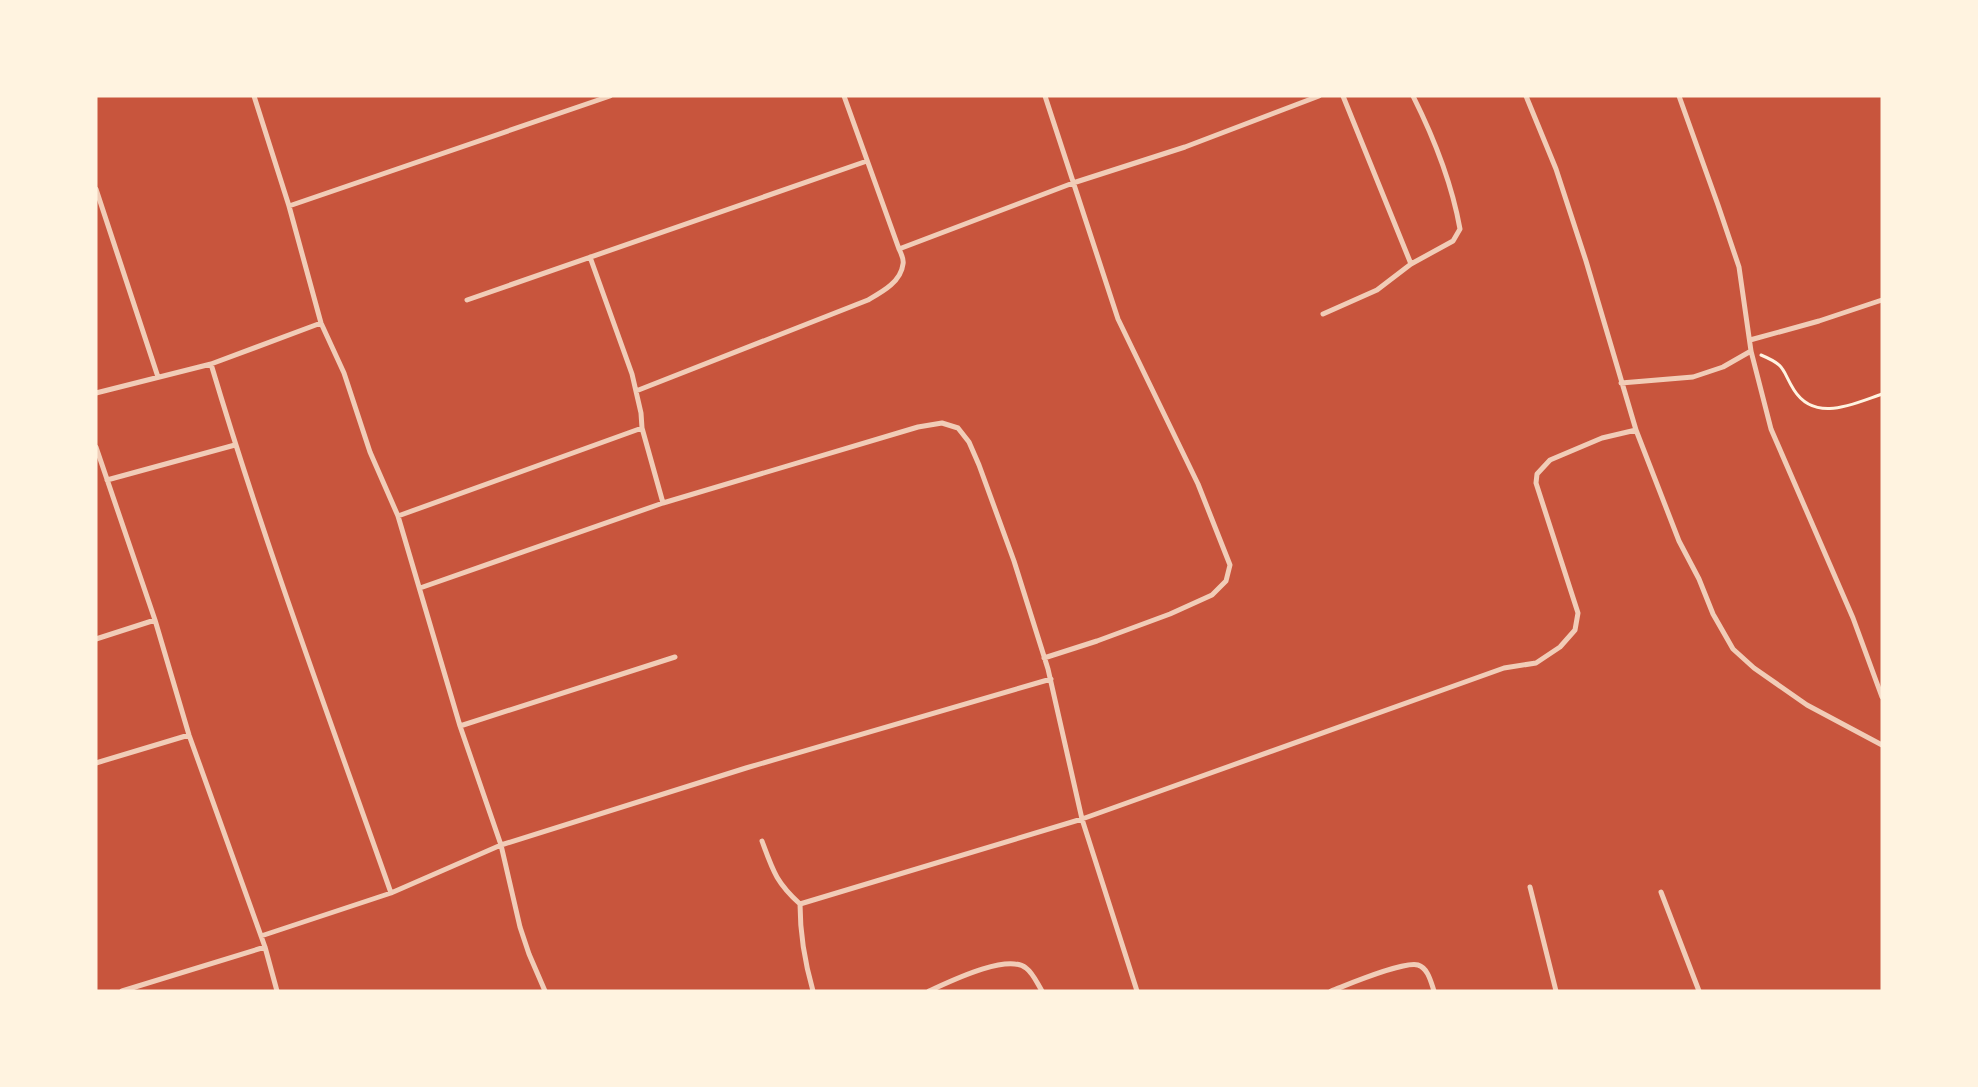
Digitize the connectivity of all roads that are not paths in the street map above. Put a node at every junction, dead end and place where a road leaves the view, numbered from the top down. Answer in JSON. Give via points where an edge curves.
{"nodes":[{"id":1,"x":254,"y":96,"type":"edge"},
{"id":2,"x":610,"y":96,"type":"edge"},
{"id":3,"x":844,"y":96,"type":"edge"},
{"id":4,"x":1045,"y":96,"type":"edge"},
{"id":5,"x":1319,"y":96,"type":"edge"},
{"id":6,"x":1343,"y":96,"type":"edge"},
{"id":7,"x":1413,"y":96,"type":"edge"},
{"id":8,"x":1526,"y":96,"type":"edge"},
{"id":9,"x":1679,"y":96,"type":"edge"},
{"id":10,"x":866,"y":161,"type":"junction"},
{"id":11,"x":1073,"y":183,"type":"junction"},
{"id":12,"x":96,"y":189,"type":"edge"},
{"id":13,"x":289,"y":206,"type":"junction"},
{"id":14,"x":899,"y":249,"type":"junction"},
{"id":15,"x":590,"y":257,"type":"junction"},
{"id":16,"x":1411,"y":264,"type":"junction"},
{"id":17,"x":468,"y":300,"type":"dead end"},
{"id":18,"x":1882,"y":300,"type":"edge"},
{"id":19,"x":1323,"y":314,"type":"dead end"},
{"id":20,"x":321,"y":323,"type":"junction"},
{"id":21,"x":1750,"y":340,"type":"junction"},
{"id":22,"x":1751,"y":351,"type":"junction"},
{"id":23,"x":211,"y":364,"type":"junction"},
{"id":24,"x":158,"y":377,"type":"junction"},
{"id":25,"x":1621,"y":382,"type":"junction"},
{"id":26,"x":636,"y":391,"type":"junction"},
{"id":27,"x":96,"y":393,"type":"edge"},
{"id":28,"x":642,"y":428,"type":"junction"},
{"id":29,"x":1636,"y":430,"type":"junction"},
{"id":30,"x":235,"y":445,"type":"junction"},
{"id":31,"x":96,"y":447,"type":"edge"},
{"id":32,"x":107,"y":480,"type":"junction"},
{"id":33,"x":663,"y":503,"type":"junction"},
{"id":34,"x":398,"y":516,"type":"junction"},
{"id":35,"x":420,"y":588,"type":"junction"},
{"id":36,"x":155,"y":620,"type":"junction"},
{"id":37,"x":96,"y":639,"type":"edge"},
{"id":38,"x":676,"y":657,"type":"dead end"},
{"id":39,"x":1044,"y":658,"type":"junction"},
{"id":40,"x":1051,"y":679,"type":"junction"},
{"id":41,"x":1882,"y":697,"type":"edge"},
{"id":42,"x":460,"y":726,"type":"junction"},
{"id":43,"x":189,"y":735,"type":"junction"},
{"id":44,"x":1882,"y":745,"type":"edge"},
{"id":45,"x":96,"y":763,"type":"edge"},
{"id":46,"x":1082,"y":819,"type":"junction"},
{"id":47,"x":762,"y":841,"type":"dead end"},
{"id":48,"x":501,"y":845,"type":"junction"},
{"id":49,"x":1530,"y":887,"type":"dead end"},
{"id":50,"x":1661,"y":892,"type":"dead end"},
{"id":51,"x":391,"y":893,"type":"junction"},
{"id":52,"x":800,"y":904,"type":"junction"},
{"id":53,"x":261,"y":936,"type":"junction"},
{"id":54,"x":265,"y":948,"type":"junction"},
{"id":55,"x":122,"y":991,"type":"edge"},
{"id":56,"x":277,"y":991,"type":"edge"},
{"id":57,"x":545,"y":991,"type":"edge"},
{"id":58,"x":813,"y":991,"type":"edge"},
{"id":59,"x":929,"y":991,"type":"edge"},
{"id":60,"x":1042,"y":991,"type":"edge"},
{"id":61,"x":1137,"y":991,"type":"edge"},
{"id":62,"x":1331,"y":991,"type":"edge"},
{"id":63,"x":1434,"y":991,"type":"edge"},
{"id":64,"x":1556,"y":991,"type":"edge"},
{"id":65,"x":1699,"y":991,"type":"edge"}],
"edges":[{"from":1,"to":13,"type":"street"},
{"from":2,"to":13,"type":"street"},
{"from":3,"to":10,"type":"street"},
{"from":4,"to":11,"type":"street"},
{"from":5,"to":11,"type":"street","via":[[1185,147]]},
{"from":6,"to":16,"type":"street"},
{"from":7,"to":16,"type":"street","via":[[1437,152],[1460,229],[1453,241]]},
{"from":8,"to":25,"type":"street","via":[[1556,169]]},
{"from":9,"to":21,"type":"street","via":[[1739,267]]},
{"from":10,"to":14,"type":"street"},
{"from":10,"to":15,"type":"street"},
{"from":11,"to":14,"type":"street"},
{"from":11,"to":39,"type":"street","via":[[1118,319],[1194,476],[1230,565],[1226,580],[1212,594],[1170,614]]},
{"from":12,"to":24,"type":"street"},
{"from":13,"to":20,"type":"street"},
{"from":14,"to":26,"type":"street","via":[[904,264],[898,278],[886,290],[868,300]]},
{"from":15,"to":17,"type":"street"},
{"from":15,"to":26,"type":"street"},
{"from":16,"to":19,"type":"street","via":[[1377,290]]},
{"from":18,"to":21,"type":"street"},
{"from":20,"to":23,"type":"street"},
{"from":20,"to":34,"type":"street","via":[[344,373],[370,452]]},
{"from":21,"to":22,"type":"street"},
{"from":22,"to":25,"type":"street","via":[[1723,367],[1694,377]]},
{"from":22,"to":41,"type":"street","via":[[1772,429],[1849,609]]},
{"from":23,"to":24,"type":"street"},
{"from":23,"to":30,"type":"street"},
{"from":24,"to":27,"type":"street"},
{"from":25,"to":29,"type":"street"},
{"from":26,"to":28,"type":"street"},
{"from":28,"to":33,"type":"street"},
{"from":28,"to":34,"type":"street"},
{"from":29,"to":44,"type":"street","via":[[1679,541],[1733,650],[1807,705]]},
{"from":29,"to":46,"type":"street","via":[[1602,438],[1550,460],[1537,474],[1536,483],[1578,613],[1575,630],[1560,647],[1536,663],[1504,668]]},
{"from":30,"to":32,"type":"street"},
{"from":30,"to":51,"type":"street"},
{"from":31,"to":32,"type":"street"},
{"from":32,"to":36,"type":"street"},
{"from":33,"to":35,"type":"street"},
{"from":33,"to":39,"type":"street","via":[[918,427],[942,423],[958,428],[969,442],[979,465],[1014,561]]},
{"from":34,"to":35,"type":"street"},
{"from":35,"to":42,"type":"street"},
{"from":36,"to":37,"type":"street"},
{"from":36,"to":43,"type":"street"},
{"from":38,"to":42,"type":"street"},
{"from":39,"to":40,"type":"street"},
{"from":40,"to":46,"type":"street"},
{"from":40,"to":48,"type":"street","via":[[746,768]]},
{"from":42,"to":48,"type":"street"},
{"from":43,"to":45,"type":"street"},
{"from":43,"to":53,"type":"street"},
{"from":46,"to":52,"type":"street"},
{"from":46,"to":61,"type":"street"},
{"from":47,"to":52,"type":"street","via":[[777,879]]},
{"from":48,"to":51,"type":"street"},
{"from":48,"to":57,"type":"street","via":[[520,927]]},
{"from":49,"to":64,"type":"street"},
{"from":50,"to":65,"type":"street"},
{"from":51,"to":53,"type":"street"},
{"from":52,"to":58,"type":"street","via":[[807,971]]},
{"from":53,"to":54,"type":"street"},
{"from":54,"to":55,"type":"street"},
{"from":54,"to":56,"type":"street"},
{"from":59,"to":60,"type":"street","via":[[972,971],[1015,963],[1026,968]]},
{"from":62,"to":63,"type":"street","via":[[1401,966],[1418,965],[1427,972]]}]}
